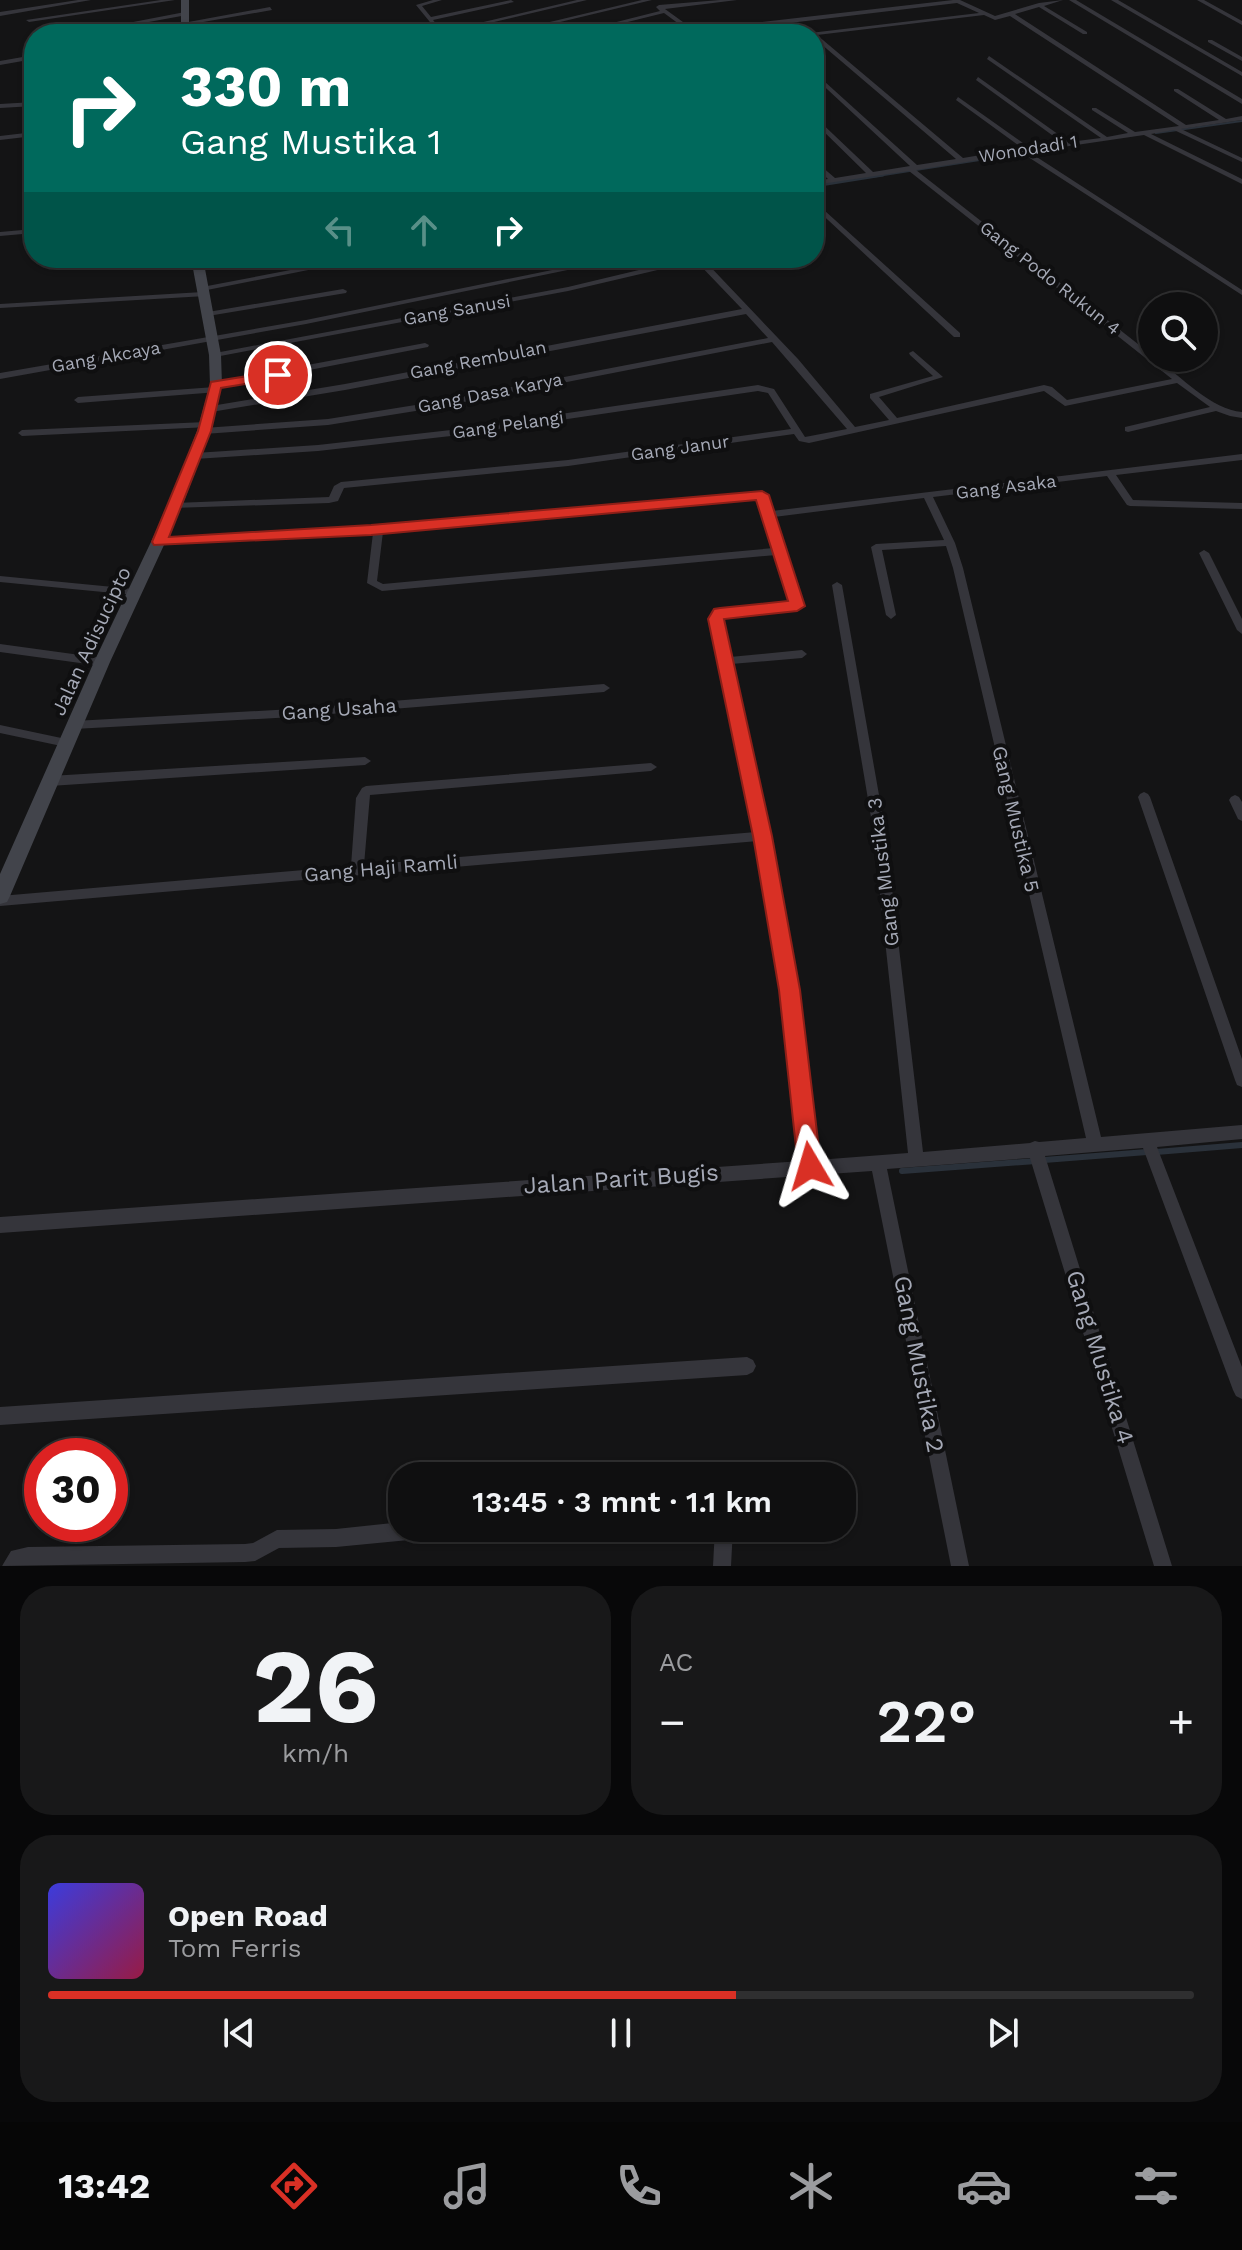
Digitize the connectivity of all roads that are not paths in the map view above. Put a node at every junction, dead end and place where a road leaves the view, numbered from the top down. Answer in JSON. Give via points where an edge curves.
{"nodes":[{"id":1,"x":88,"y":0,"type":"edge"},
{"id":2,"x":172,"y":0,"type":"edge"},
{"id":3,"x":185,"y":0,"type":"edge"},
{"id":4,"x":439,"y":0,"type":"edge"},
{"id":5,"x":584,"y":0,"type":"edge"},
{"id":6,"x":650,"y":0,"type":"edge"},
{"id":7,"x":734,"y":0,"type":"edge"},
{"id":8,"x":957,"y":0,"type":"edge"},
{"id":9,"x":1060,"y":0,"type":"edge"},
{"id":10,"x":1072,"y":0,"type":"edge"},
{"id":11,"x":1114,"y":0,"type":"edge"},
{"id":12,"x":1200,"y":0,"type":"edge"},
{"id":13,"x":511,"y":2,"type":"dead end"},
{"id":14,"x":1039,"y":4,"type":"edge"},
{"id":15,"x":270,"y":9,"type":"dead end"},
{"id":16,"x":663,"y":10,"type":"junction"},
{"id":17,"x":0,"y":14,"type":"edge"},
{"id":18,"x":982,"y":14,"type":"junction"},
{"id":19,"x":1011,"y":14,"type":"junction"},
{"id":20,"x":429,"y":19,"type":"junction"},
{"id":21,"x":29,"y":20,"type":"dead end"},
{"id":22,"x":1242,"y":23,"type":"edge"},
{"id":23,"x":185,"y":24,"type":"edge"},
{"id":24,"x":190,"y":24,"type":"edge"},
{"id":25,"x":433,"y":24,"type":"edge"},
{"id":26,"x":479,"y":24,"type":"edge"},
{"id":27,"x":546,"y":24,"type":"edge"},
{"id":28,"x":610,"y":24,"type":"edge"},
{"id":29,"x":682,"y":24,"type":"edge"},
{"id":30,"x":766,"y":24,"type":"edge"},
{"id":31,"x":1085,"y":33,"type":"dead end"},
{"id":32,"x":824,"y":34,"type":"edge"},
{"id":33,"x":1210,"y":41,"type":"dead end"},
{"id":34,"x":824,"y":44,"type":"edge"},
{"id":35,"x":989,"y":58,"type":"dead end"},
{"id":36,"x":24,"y":59,"type":"edge"},
{"id":37,"x":1242,"y":59,"type":"edge"},
{"id":38,"x":0,"y":63,"type":"edge"},
{"id":39,"x":1242,"y":74,"type":"edge"},
{"id":40,"x":978,"y":79,"type":"dead end"},
{"id":41,"x":824,"y":84,"type":"edge"},
{"id":42,"x":1176,"y":90,"type":"dead end"},
{"id":43,"x":958,"y":99,"type":"dead end"},
{"id":44,"x":1242,"y":102,"type":"edge"},
{"id":45,"x":24,"y":105,"type":"edge"},
{"id":46,"x":0,"y":106,"type":"edge"},
{"id":47,"x":1094,"y":109,"type":"dead end"},
{"id":48,"x":1242,"y":118,"type":"edge"},
{"id":49,"x":1224,"y":120,"type":"junction"},
{"id":50,"x":824,"y":128,"type":"edge"},
{"id":51,"x":1178,"y":128,"type":"junction"},
{"id":52,"x":1144,"y":132,"type":"junction"},
{"id":53,"x":1132,"y":133,"type":"junction"},
{"id":54,"x":24,"y":135,"type":"edge"},
{"id":55,"x":1104,"y":137,"type":"junction"},
{"id":56,"x":0,"y":138,"type":"edge"},
{"id":57,"x":1066,"y":142,"type":"junction"},
{"id":58,"x":1023,"y":150,"type":"junction"},
{"id":59,"x":961,"y":160,"type":"junction"},
{"id":60,"x":1242,"y":160,"type":"edge"},
{"id":61,"x":911,"y":168,"type":"junction"},
{"id":62,"x":824,"y":171,"type":"edge"},
{"id":63,"x":870,"y":173,"type":"junction"},
{"id":64,"x":833,"y":180,"type":"junction"},
{"id":65,"x":824,"y":181,"type":"edge"},
{"id":66,"x":1242,"y":182,"type":"edge"},
{"id":67,"x":824,"y":212,"type":"edge"},
{"id":68,"x":24,"y":232,"type":"edge"},
{"id":69,"x":0,"y":234,"type":"edge"},
{"id":70,"x":198,"y":268,"type":"edge"},
{"id":71,"x":317,"y":268,"type":"edge"},
{"id":72,"x":573,"y":268,"type":"edge"},
{"id":73,"x":654,"y":268,"type":"edge"},
{"id":74,"x":707,"y":268,"type":"edge"},
{"id":75,"x":343,"y":291,"type":"dead end"},
{"id":76,"x":203,"y":292,"type":"junction"},
{"id":77,"x":1242,"y":293,"type":"edge"},
{"id":78,"x":0,"y":306,"type":"edge"},
{"id":79,"x":747,"y":311,"type":"junction"},
{"id":80,"x":208,"y":314,"type":"junction"},
{"id":81,"x":957,"y":335,"type":"dead end"},
{"id":82,"x":212,"y":338,"type":"junction"},
{"id":83,"x":774,"y":339,"type":"junction"},
{"id":84,"x":425,"y":345,"type":"dead end"},
{"id":85,"x":913,"y":353,"type":"dead end"},
{"id":86,"x":215,"y":355,"type":"junction"},
{"id":87,"x":0,"y":376,"type":"edge"},
{"id":88,"x":1179,"y":380,"type":"junction"},
{"id":89,"x":215,"y":387,"type":"junction"},
{"id":90,"x":78,"y":400,"type":"dead end"},
{"id":91,"x":1218,"y":408,"type":"junction"},
{"id":92,"x":1242,"y":415,"type":"edge"},
{"id":93,"x":207,"y":422,"type":"junction"},
{"id":94,"x":896,"y":422,"type":"junction"},
{"id":95,"x":1128,"y":429,"type":"dead end"},
{"id":96,"x":797,"y":431,"type":"junction"},
{"id":97,"x":854,"y":431,"type":"junction"},
{"id":98,"x":22,"y":433,"type":"dead end"},
{"id":99,"x":195,"y":456,"type":"junction"},
{"id":100,"x":1242,"y":457,"type":"edge"},
{"id":101,"x":1110,"y":473,"type":"junction"},
{"id":102,"x":928,"y":497,"type":"junction"},
{"id":103,"x":175,"y":506,"type":"junction"},
{"id":104,"x":1242,"y":506,"type":"edge"},
{"id":105,"x":770,"y":514,"type":"junction"},
{"id":106,"x":378,"y":529,"type":"junction"},
{"id":107,"x":159,"y":542,"type":"junction"},
{"id":108,"x":950,"y":543,"type":"junction"},
{"id":109,"x":780,"y":551,"type":"junction"},
{"id":110,"x":1204,"y":553,"type":"dead end"},
{"id":111,"x":0,"y":579,"type":"edge"},
{"id":112,"x":837,"y":585,"type":"dead end"},
{"id":113,"x":134,"y":592,"type":"junction"},
{"id":114,"x":891,"y":615,"type":"dead end"},
{"id":115,"x":1242,"y":630,"type":"edge"},
{"id":116,"x":0,"y":648,"type":"edge"},
{"id":117,"x":802,"y":654,"type":"dead end"},
{"id":118,"x":725,"y":661,"type":"junction"},
{"id":119,"x":102,"y":662,"type":"junction"},
{"id":120,"x":604,"y":688,"type":"dead end"},
{"id":121,"x":74,"y":725,"type":"junction"},
{"id":122,"x":0,"y":729,"type":"edge"},
{"id":123,"x":66,"y":743,"type":"junction"},
{"id":124,"x":365,"y":761,"type":"dead end"},
{"id":125,"x":651,"y":767,"type":"dead end"},
{"id":126,"x":50,"y":781,"type":"junction"},
{"id":127,"x":1144,"y":797,"type":"dead end"},
{"id":128,"x":1235,"y":800,"type":"dead end"},
{"id":129,"x":1242,"y":816,"type":"edge"},
{"id":130,"x":763,"y":836,"type":"junction"},
{"id":131,"x":357,"y":870,"type":"junction"},
{"id":132,"x":0,"y":898,"type":"edge"},
{"id":133,"x":1242,"y":1080,"type":"edge"},
{"id":134,"x":1242,"y":1132,"type":"edge"},
{"id":135,"x":1095,"y":1144,"type":"junction"},
{"id":136,"x":1150,"y":1148,"type":"junction"},
{"id":137,"x":1036,"y":1150,"type":"junction"},
{"id":138,"x":916,"y":1160,"type":"junction"},
{"id":139,"x":878,"y":1162,"type":"junction"},
{"id":140,"x":810,"y":1166,"type":"junction"},
{"id":141,"x":0,"y":1225,"type":"edge"},
{"id":142,"x":747,"y":1366,"type":"dead end"},
{"id":143,"x":1242,"y":1390,"type":"edge"},
{"id":144,"x":0,"y":1416,"type":"edge"},
{"id":145,"x":388,"y":1533,"type":"edge"},
{"id":146,"x":723,"y":1542,"type":"edge"},
{"id":147,"x":11,"y":1566,"type":"edge"},
{"id":148,"x":722,"y":1566,"type":"edge"},
{"id":149,"x":960,"y":1566,"type":"edge"},
{"id":150,"x":1163,"y":1566,"type":"edge"}],
"edges":[{"from":1,"to":17,"type":"street"},
{"from":2,"to":21,"type":"street"},
{"from":3,"to":23,"type":"main road"},
{"from":4,"to":20,"type":"street","via":[[419,5]]},
{"from":5,"to":26,"type":"street"},
{"from":6,"to":16,"type":"street"},
{"from":6,"to":27,"type":"street"},
{"from":7,"to":16,"type":"street"},
{"from":8,"to":18,"type":"street"},
{"from":8,"to":30,"type":"street"},
{"from":9,"to":14,"type":"street"},
{"from":10,"to":44,"type":"street"},
{"from":11,"to":39,"type":"street"},
{"from":12,"to":22,"type":"street"},
{"from":13,"to":20,"type":"street"},
{"from":14,"to":19,"type":"street"},
{"from":14,"to":31,"type":"street"},
{"from":15,"to":24,"type":"street"},
{"from":16,"to":28,"type":"street"},
{"from":16,"to":29,"type":"street"},
{"from":18,"to":19,"type":"street"},
{"from":18,"to":32,"type":"street"},
{"from":19,"to":51,"type":"street"},
{"from":20,"to":25,"type":"street"},
{"from":33,"to":37,"type":"street"},
{"from":34,"to":59,"type":"street"},
{"from":35,"to":55,"type":"street"},
{"from":36,"to":38,"type":"street"},
{"from":40,"to":57,"type":"street"},
{"from":41,"to":61,"type":"street","name":"Gang Podo Rukun 4"},
{"from":42,"to":49,"type":"street"},
{"from":43,"to":58,"type":"street"},
{"from":45,"to":46,"type":"street"},
{"from":47,"to":53,"type":"street"},
{"from":48,"to":49,"type":"street","name":"Wonodadi 1"},
{"from":49,"to":51,"type":"street","name":"Wonodadi 1"},
{"from":50,"to":63,"type":"street"},
{"from":51,"to":52,"type":"street","name":"Wonodadi 1"},
{"from":51,"to":60,"type":"street"},
{"from":52,"to":53,"type":"street","name":"Wonodadi 1"},
{"from":52,"to":66,"type":"street"},
{"from":53,"to":55,"type":"street","name":"Wonodadi 1"},
{"from":54,"to":56,"type":"street"},
{"from":55,"to":57,"type":"street","name":"Wonodadi 1"},
{"from":57,"to":58,"type":"street","name":"Wonodadi 1"},
{"from":58,"to":59,"type":"street","name":"Wonodadi 1"},
{"from":58,"to":77,"type":"street"},
{"from":59,"to":61,"type":"street","name":"Wonodadi 1"},
{"from":61,"to":63,"type":"street","name":"Wonodadi 1"},
{"from":61,"to":88,"type":"street","name":"Gang Podo Rukun 4"},
{"from":62,"to":64,"type":"street"},
{"from":63,"to":64,"type":"street","name":"Wonodadi 1"},
{"from":64,"to":65,"type":"street","name":"Wonodadi 1"},
{"from":67,"to":81,"type":"street"},
{"from":68,"to":69,"type":"street"},
{"from":70,"to":76,"type":"main road","name":"Jalan Adisucipto"},
{"from":71,"to":76,"type":"street"},
{"from":72,"to":82,"type":"street","name":"Gang Akcaya"},
{"from":73,"to":86,"type":"street","name":"Gang Sanusi"},
{"from":74,"to":79,"type":"street"},
{"from":75,"to":80,"type":"street"},
{"from":76,"to":78,"type":"street"},
{"from":76,"to":80,"type":"main road","name":"Jalan Adisucipto"},
{"from":79,"to":83,"type":"street"},
{"from":79,"to":93,"type":"street","name":"Gang Rembulan","via":[[280,399]]},
{"from":80,"to":82,"type":"main road","name":"Jalan Adisucipto"},
{"from":82,"to":86,"type":"main road","name":"Jalan Adisucipto"},
{"from":82,"to":87,"type":"street","name":"Gang Akcaya"},
{"from":83,"to":93,"type":"street","name":"Gang Dasa Karya","via":[[328,422]]},
{"from":83,"to":97,"type":"street"},
{"from":84,"to":89,"type":"street"},
{"from":85,"to":94,"type":"street","via":[[939,377],[873,396]]},
{"from":86,"to":89,"type":"main road","name":"Jalan Adisucipto"},
{"from":88,"to":91,"type":"street","name":"Gang Podo Rukun 4"},
{"from":88,"to":94,"type":"street","name":"Gang Janur","via":[[1065,403],[1044,388]]},
{"from":89,"to":90,"type":"street"},
{"from":89,"to":93,"type":"main road","name":"Jalan Adisucipto"},
{"from":91,"to":92,"type":"street"},
{"from":91,"to":95,"type":"street"},
{"from":93,"to":98,"type":"street"},
{"from":93,"to":99,"type":"main road","name":"Jalan Adisucipto"},
{"from":94,"to":97,"type":"street","name":"Gang Janur"},
{"from":96,"to":97,"type":"street","name":"Gang Janur","via":[[809,440]]},
{"from":96,"to":99,"type":"street","name":"Gang Pelangi","via":[[771,391],[758,388],[451,433]]},
{"from":96,"to":103,"type":"street","name":"Gang Janur","via":[[568,463],[341,485],[335,499],[329,500]]},
{"from":99,"to":103,"type":"main road","name":"Jalan Adisucipto"},
{"from":100,"to":101,"type":"street","name":"Gang Asaka"},
{"from":101,"to":102,"type":"street","name":"Gang Asaka"},
{"from":101,"to":104,"type":"street","via":[[1130,503]]},
{"from":102,"to":105,"type":"street","name":"Gang Asaka"},
{"from":102,"to":108,"type":"street","name":"Gang Mustika 5"},
{"from":103,"to":107,"type":"main road","name":"Jalan Adisucipto"},
{"from":105,"to":106,"type":"street","via":[[757,494]]},
{"from":105,"to":109,"type":"street"},
{"from":106,"to":107,"type":"street"},
{"from":106,"to":109,"type":"street","via":[[372,583],[382,588]]},
{"from":107,"to":113,"type":"main road","name":"Jalan Adisucipto"},
{"from":108,"to":114,"type":"street","via":[[876,547]]},
{"from":108,"to":135,"type":"street","name":"Gang Mustika 5"},
{"from":109,"to":118,"type":"street","via":[[797,606],[720,613],[716,619]]},
{"from":110,"to":115,"type":"street"},
{"from":111,"to":113,"type":"street"},
{"from":112,"to":138,"type":"street","name":"Gang Mustika 3","via":[[879,829]]},
{"from":113,"to":119,"type":"main road","name":"Jalan Adisucipto"},
{"from":116,"to":119,"type":"street"},
{"from":117,"to":118,"type":"street"},
{"from":118,"to":130,"type":"street"},
{"from":119,"to":121,"type":"main road","name":"Jalan Adisucipto"},
{"from":120,"to":121,"type":"street","name":"Gang Usaha"},
{"from":121,"to":123,"type":"main road","name":"Jalan Adisucipto"},
{"from":122,"to":123,"type":"street"},
{"from":123,"to":126,"type":"main road","name":"Jalan Adisucipto"},
{"from":124,"to":126,"type":"street"},
{"from":125,"to":131,"type":"street","via":[[366,791]]},
{"from":126,"to":132,"type":"main road","name":"Jalan Adisucipto"},
{"from":127,"to":133,"type":"street"},
{"from":128,"to":129,"type":"street"},
{"from":130,"to":131,"type":"street","name":"Gang Haji Ramli"},
{"from":130,"to":140,"type":"street","via":[[790,990]]},
{"from":131,"to":132,"type":"street","name":"Gang Haji Ramli"},
{"from":134,"to":136,"type":"street","name":"Jalan Parit Bugis"},
{"from":135,"to":136,"type":"street","name":"Jalan Parit Bugis"},
{"from":135,"to":137,"type":"street","name":"Jalan Parit Bugis"},
{"from":136,"to":143,"type":"street"},
{"from":137,"to":138,"type":"street","name":"Jalan Parit Bugis"},
{"from":137,"to":150,"type":"street","name":"Gang Mustika 4"},
{"from":138,"to":139,"type":"street","name":"Jalan Parit Bugis"},
{"from":139,"to":140,"type":"street","name":"Jalan Parit Bugis"},
{"from":139,"to":149,"type":"street","name":"Gang Mustika 2"},
{"from":140,"to":141,"type":"street","name":"Jalan Parit Bugis"},
{"from":142,"to":144,"type":"street"},
{"from":145,"to":147,"type":"street","via":[[277,1539],[245,1553],[28,1556]]},
{"from":146,"to":148,"type":"street"}]}
